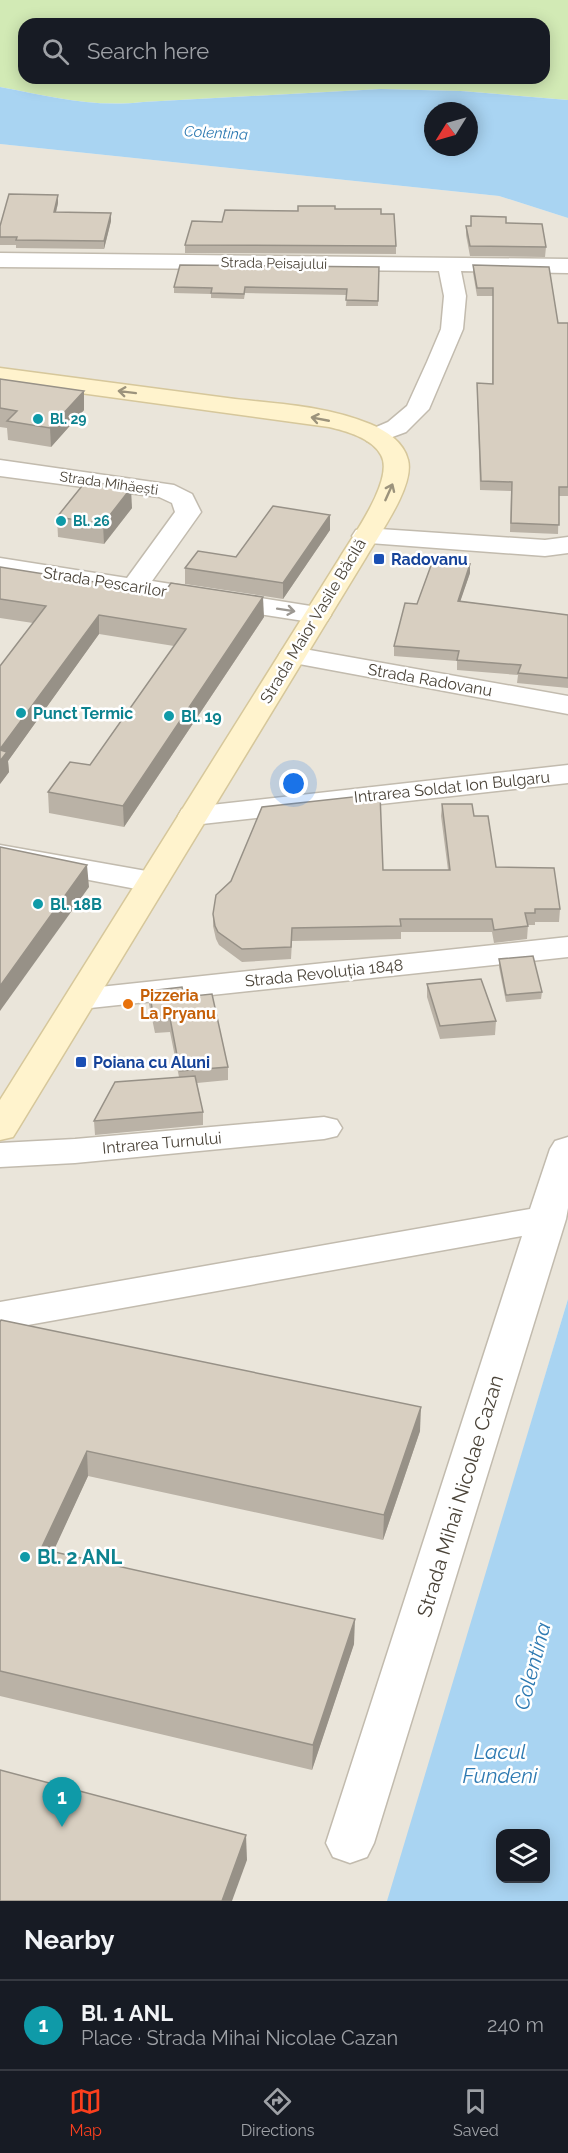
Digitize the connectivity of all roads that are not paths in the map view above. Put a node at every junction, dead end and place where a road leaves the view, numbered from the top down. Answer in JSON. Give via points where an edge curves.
{"nodes":[{"id":1,"x":0,"y":260,"type":"edge"},
{"id":2,"x":449,"y":265,"type":"junction"},
{"id":3,"x":558,"y":265,"type":"edge"},
{"id":4,"x":0,"y":375,"type":"edge"},
{"id":5,"x":376,"y":436,"type":"junction"},
{"id":6,"x":0,"y":468,"type":"edge"},
{"id":7,"x":365,"y":536,"type":"junction"},
{"id":8,"x":560,"y":550,"type":"edge"},
{"id":9,"x":0,"y":566,"type":"edge"},
{"id":10,"x":135,"y":586,"type":"junction"},
{"id":11,"x":318,"y":615,"type":"junction"},
{"id":12,"x":293,"y":655,"type":"junction"},
{"id":13,"x":568,"y":705,"type":"edge"},
{"id":14,"x":568,"y":774,"type":"edge"},
{"id":15,"x":194,"y":816,"type":"junction"},
{"id":16,"x":0,"y":854,"type":"edge"},
{"id":17,"x":152,"y":882,"type":"junction"},
{"id":18,"x":568,"y":946,"type":"edge"},
{"id":19,"x":81,"y":999,"type":"junction"},
{"id":20,"x":324,"y":1128,"type":"dead end"},
{"id":21,"x":0,"y":1129,"type":"edge"},
{"id":22,"x":568,"y":1149,"type":"edge"},
{"id":23,"x":0,"y":1155,"type":"edge"},
{"id":24,"x":547,"y":1219,"type":"junction"},
{"id":25,"x":0,"y":1316,"type":"edge"},
{"id":26,"x":350,"y":1843,"type":"dead end"}],
"edges":[{"from":1,"to":2,"type":"street","name":"Strada Peisajului"},
{"from":2,"to":3,"type":"street","name":"Strada Peisajului"},
{"from":2,"to":5,"type":"street","via":[[455,296],[452,329],[439,362],[417,409],[397,427]]},
{"from":5,"to":4,"type":"street","name":"Strada Maior Vasile Băcilă","one_way":true,"via":[[318,418]]},
{"from":7,"to":5,"type":"street","name":"Strada Maior Vasile Băcilă","one_way":true,"via":[[397,474],[393,455]]},
{"from":6,"to":10,"type":"street","name":"Strada Mihăești","via":[[165,490],[183,499],[188,512]]},
{"from":7,"to":8,"type":"street"},
{"from":7,"to":11,"type":"street","name":"Strada Maior Vasile Băcilă"},
{"from":9,"to":10,"type":"street","name":"Strada Pescarilor"},
{"from":10,"to":11,"type":"street","name":"Strada Pescarilor","one_way":true},
{"from":11,"to":12,"type":"street","name":"Strada Maior Vasile Băcilă"},
{"from":12,"to":13,"type":"street","name":"Strada Radovanu"},
{"from":12,"to":15,"type":"street","name":"Strada Maior Vasile Băcilă"},
{"from":14,"to":15,"type":"street","name":"Intrarea Soldat Ion Bulgaru"},
{"from":15,"to":17,"type":"street","name":"Strada Maior Vasile Băcilă"},
{"from":16,"to":17,"type":"street"},
{"from":17,"to":19,"type":"street","name":"Strada Maior Vasile Băcilă"},
{"from":18,"to":19,"type":"street","name":"Strada Revoluția 1848"},
{"from":19,"to":21,"type":"street","name":"Strada Maior Vasile Băcilă"},
{"from":20,"to":23,"type":"street","name":"Intrarea Turnului"},
{"from":22,"to":24,"type":"street","name":"Strada Mihai Nicolae Cazan"},
{"from":24,"to":25,"type":"street"},
{"from":24,"to":26,"type":"street","name":"Strada Mihai Nicolae Cazan"}]}
